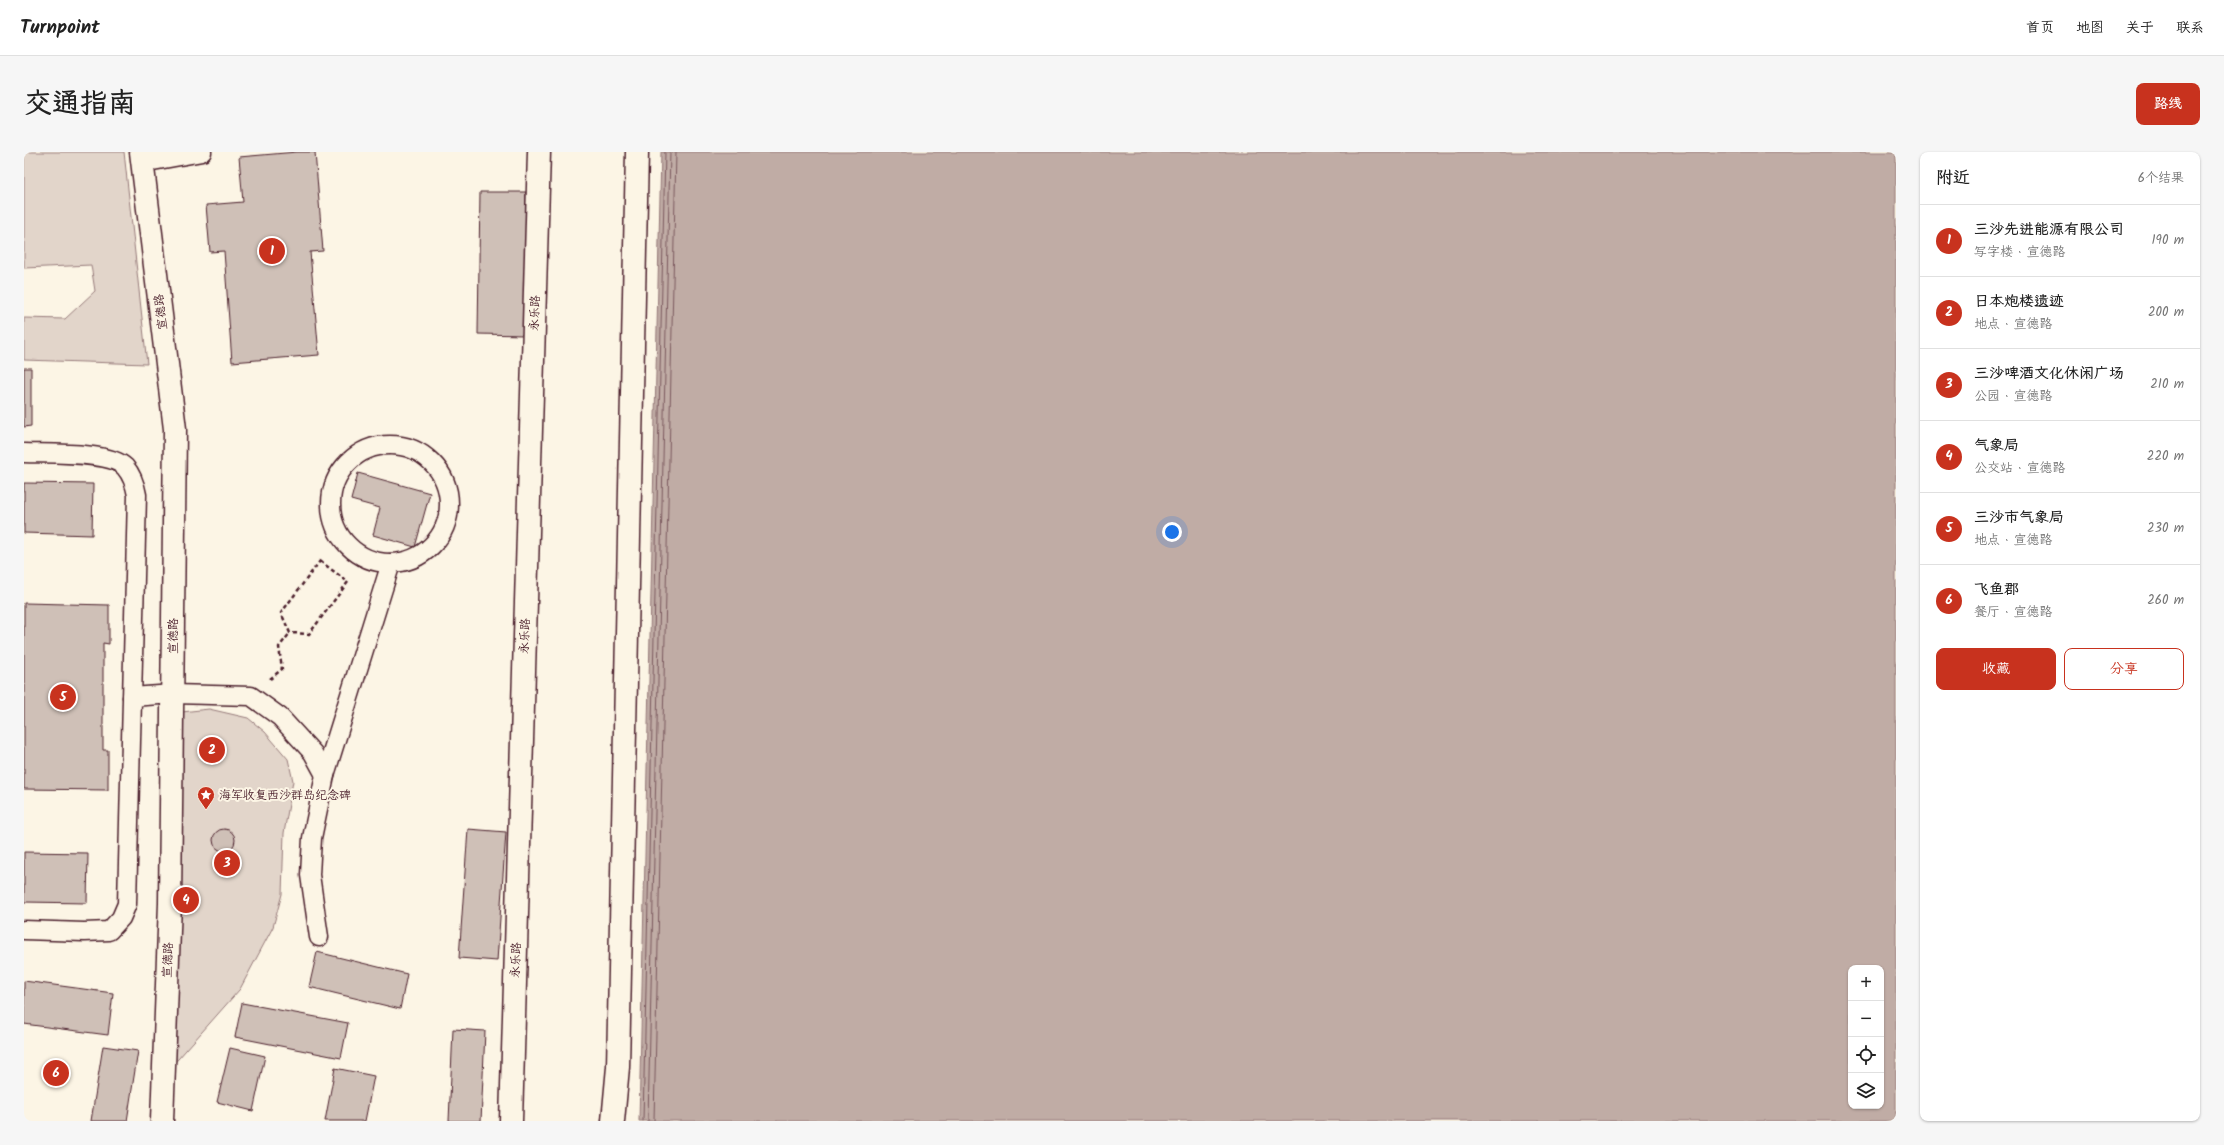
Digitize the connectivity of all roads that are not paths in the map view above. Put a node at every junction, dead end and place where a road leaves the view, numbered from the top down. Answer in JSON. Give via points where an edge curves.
{"nodes":[{"id":1,"x":202,"y":152,"type":"edge"},
{"id":2,"x":539,"y":152,"type":"edge"},
{"id":3,"x":637,"y":152,"type":"edge"},
{"id":4,"x":142,"y":158,"type":"edge"},
{"id":5,"x":24,"y":453,"type":"edge"},
{"id":6,"x":391,"y":564,"type":"junction"},
{"id":7,"x":173,"y":694,"type":"junction"},
{"id":8,"x":132,"y":697,"type":"junction"},
{"id":9,"x":324,"y":775,"type":"junction"},
{"id":10,"x":24,"y":930,"type":"edge"},
{"id":11,"x":319,"y":937,"type":"dead end"},
{"id":12,"x":162,"y":1121,"type":"edge"},
{"id":13,"x":511,"y":1121,"type":"edge"},
{"id":14,"x":613,"y":1121,"type":"edge"}],
"edges":[{"from":1,"to":4,"type":"lane"},
{"from":2,"to":13,"type":"street","name":"永乐路"},
{"from":3,"to":14,"type":"street","via":[[618,1059]]},
{"from":4,"to":7,"type":"street","name":"宣德路","via":[[175,429]]},
{"from":5,"to":8,"type":"lane","via":[[107,457],[124,466],[134,480],[138,495]]},
{"from":6,"to":6,"type":"lane","via":[[373,561],[356,553],[343,540],[334,524],[331,505],[333,487],[346,466],[355,457],[371,448],[389,445],[408,448],[433,465],[446,486],[449,504],[446,522],[438,539],[425,552]]},
{"from":6,"to":9,"type":"lane"},
{"from":7,"to":8,"type":"lane"},
{"from":7,"to":9,"type":"lane","via":[[251,696],[280,718],[313,753]]},
{"from":7,"to":12,"type":"street","name":"宣德路","via":[[170,903]]},
{"from":8,"to":10,"type":"lane","via":[[126,904],[121,918],[109,931]]},
{"from":9,"to":11,"type":"lane","via":[[312,838],[310,875]]}]}
